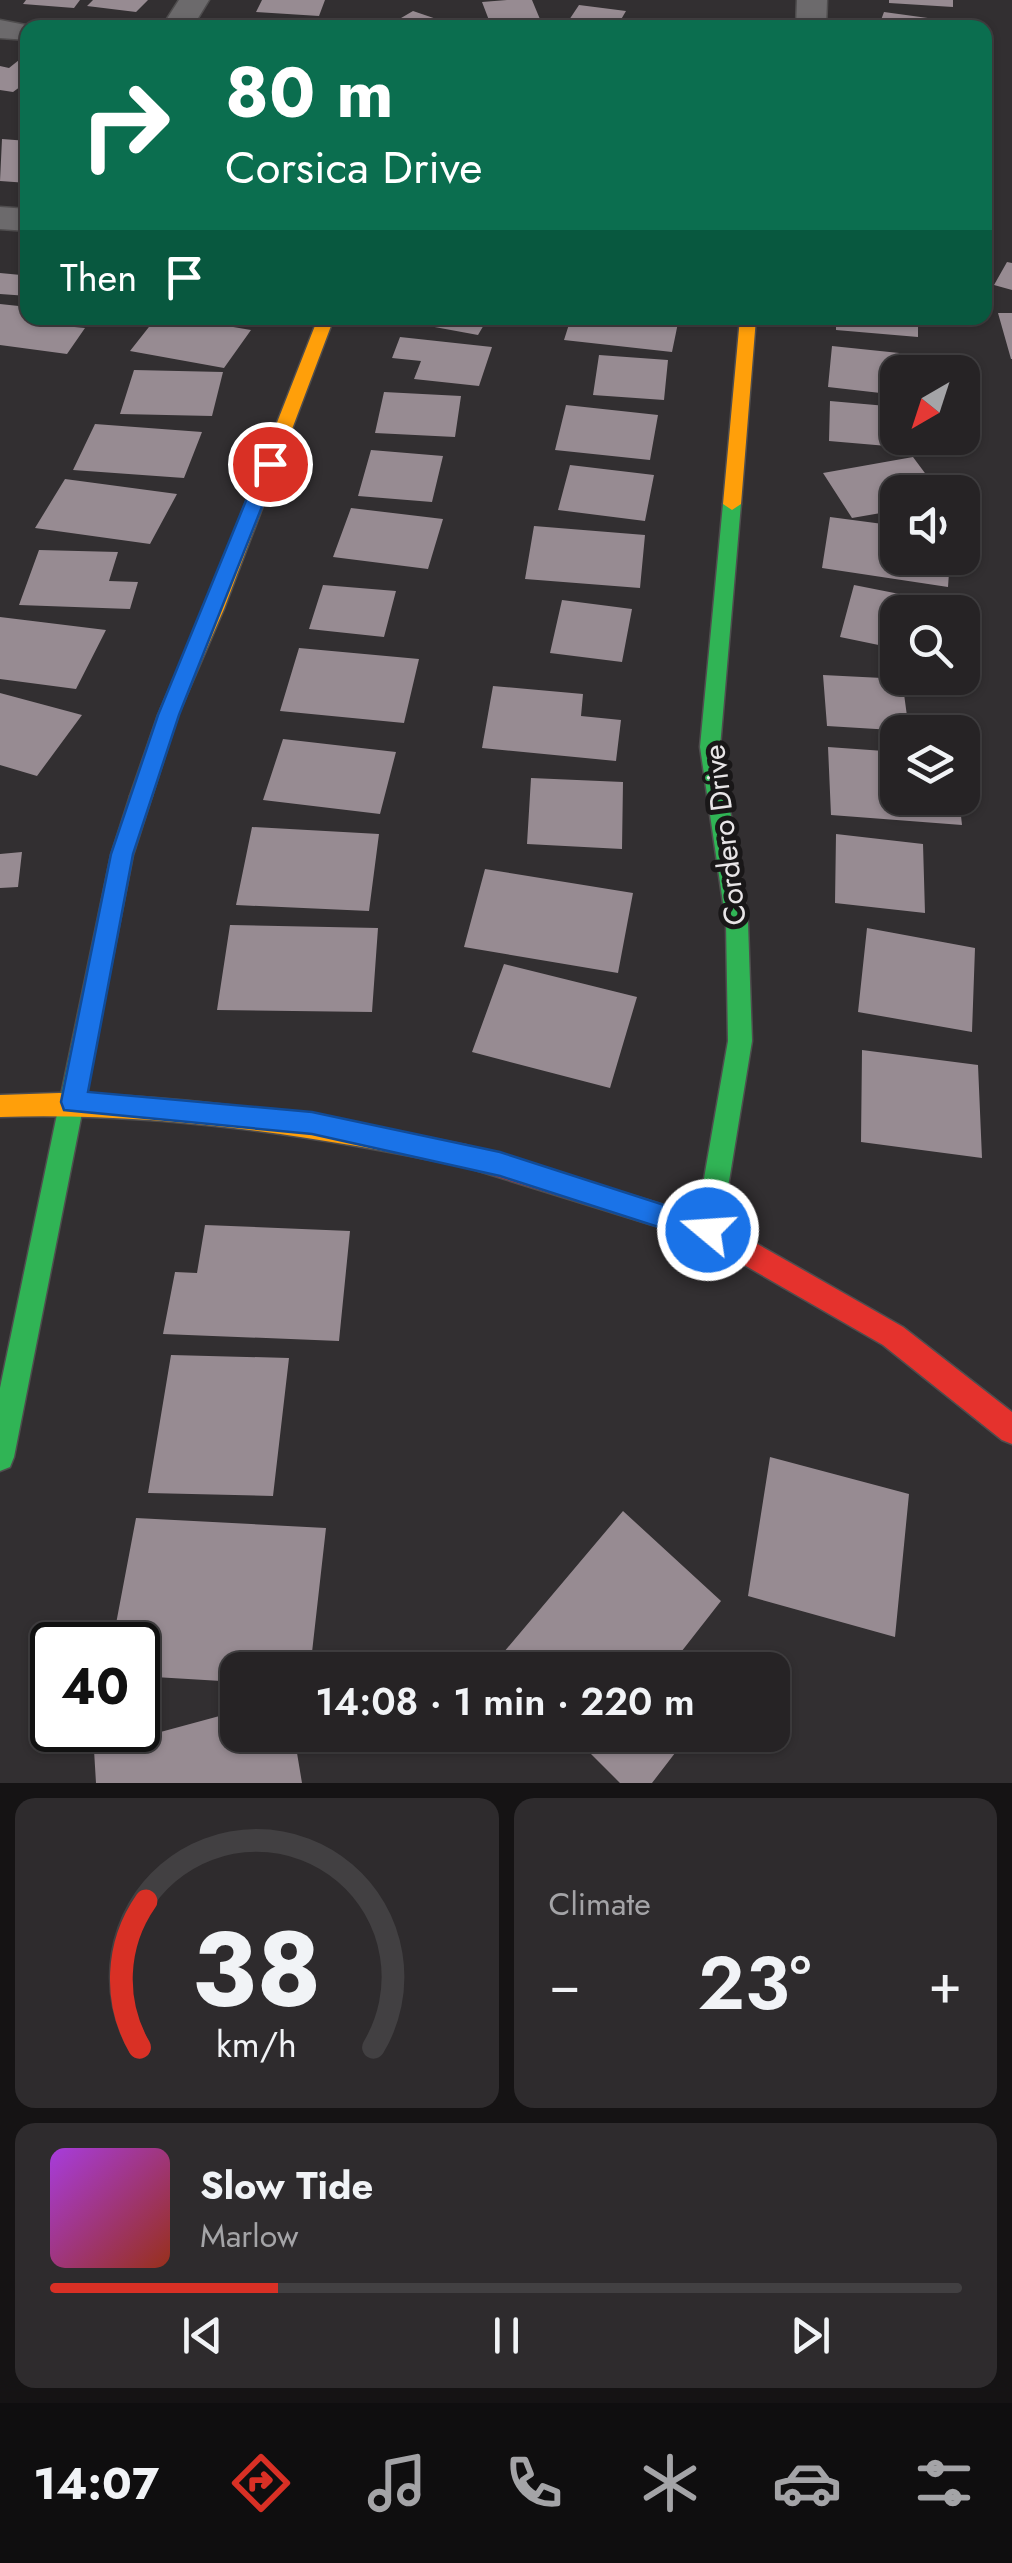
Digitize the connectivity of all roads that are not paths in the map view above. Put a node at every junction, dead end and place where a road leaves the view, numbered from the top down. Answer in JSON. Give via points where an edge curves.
{"nodes":[{"id":1,"x":323,"y":325,"type":"edge"},
{"id":2,"x":747,"y":325,"type":"edge"},
{"id":3,"x":73,"y":1102,"type":"junction"},
{"id":4,"x":0,"y":1106,"type":"edge"},
{"id":5,"x":708,"y":1230,"type":"junction"},
{"id":6,"x":1012,"y":1430,"type":"edge"},
{"id":7,"x":0,"y":1457,"type":"edge"}],
"edges":[{"from":1,"to":3,"type":"street","via":[[168,715],[122,854]]},
{"from":2,"to":5,"type":"street","name":"Cordero Drive","via":[[710,747],[737,923],[740,1040]]},
{"from":3,"to":4,"type":"street"},
{"from":3,"to":5,"type":"street","via":[[312,1123],[500,1164]]},
{"from":3,"to":7,"type":"street"},
{"from":5,"to":6,"type":"street","via":[[893,1336]]}]}
